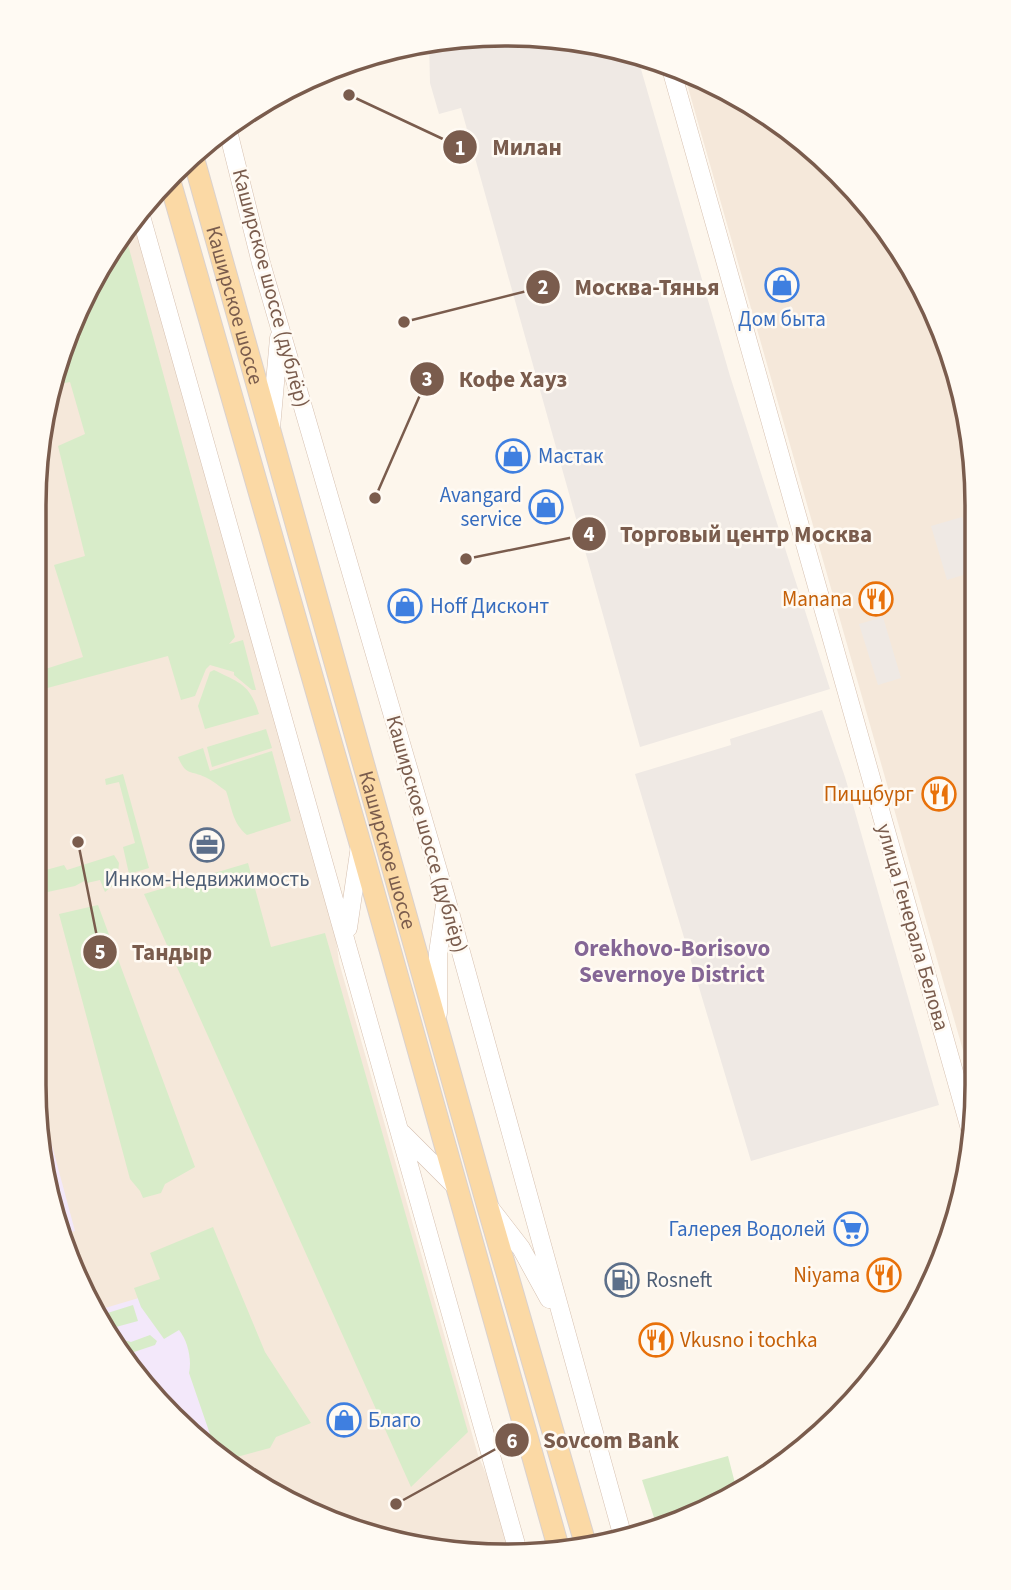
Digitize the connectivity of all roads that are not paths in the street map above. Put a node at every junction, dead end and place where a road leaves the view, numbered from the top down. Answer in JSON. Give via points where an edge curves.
{"nodes":[{"id":1,"x":674,"y":78,"type":"edge"},
{"id":2,"x":230,"y":138,"type":"edge"},
{"id":3,"x":195,"y":167,"type":"edge"},
{"id":4,"x":172,"y":189,"type":"edge"},
{"id":5,"x":143,"y":223,"type":"edge"},
{"id":6,"x":281,"y":325,"type":"junction"},
{"id":7,"x":271,"y":439,"type":"junction"},
{"id":8,"x":360,"y":843,"type":"junction"},
{"id":9,"x":446,"y":898,"type":"junction"},
{"id":10,"x":347,"y":943,"type":"junction"},
{"id":11,"x":438,"y":1028,"type":"junction"},
{"id":12,"x":965,"y":1111,"type":"edge"},
{"id":13,"x":400,"y":1130,"type":"junction"},
{"id":14,"x":457,"y":1188,"type":"junction"},
{"id":15,"x":487,"y":1204,"type":"junction"},
{"id":16,"x":565,"y":1327,"type":"junction"},
{"id":17,"x":621,"y":1530,"type":"edge"},
{"id":18,"x":584,"y":1538,"type":"edge"},
{"id":19,"x":557,"y":1542,"type":"edge"},
{"id":20,"x":516,"y":1545,"type":"edge"}],
"edges":[{"from":1,"to":12,"type":"main road","name":"улица Генерала Белова"},
{"from":2,"to":6,"type":"main road","name":"Каширское шоссе (дублёр)"},
{"from":3,"to":7,"type":"main road","name":"Каширское шоссе"},
{"from":4,"to":8,"type":"main road","name":"Каширское шоссе"},
{"from":5,"to":10,"type":"main road"},
{"from":6,"to":7,"type":"main road"},
{"from":6,"to":9,"type":"main road","name":"Каширское шоссе (дублёр)"},
{"from":7,"to":11,"type":"main road","name":"Каширское шоссе"},
{"from":8,"to":10,"type":"main road"},
{"from":8,"to":14,"type":"main road","name":"Каширское шоссе"},
{"from":9,"to":11,"type":"main road","via":[[438,953]]},
{"from":9,"to":16,"type":"main road","name":"Каширское шоссе (дублёр)"},
{"from":10,"to":13,"type":"main road"},
{"from":11,"to":15,"type":"main road","name":"Каширское шоссе"},
{"from":13,"to":14,"type":"main road"},
{"from":13,"to":20,"type":"main road"},
{"from":14,"to":19,"type":"main road","name":"Каширское шоссе"},
{"from":15,"to":16,"type":"main road","via":[[521,1248]]},
{"from":15,"to":18,"type":"main road","name":"Каширское шоссе"},
{"from":16,"to":17,"type":"main road","name":"Каширское шоссе (дублёр)"}]}
